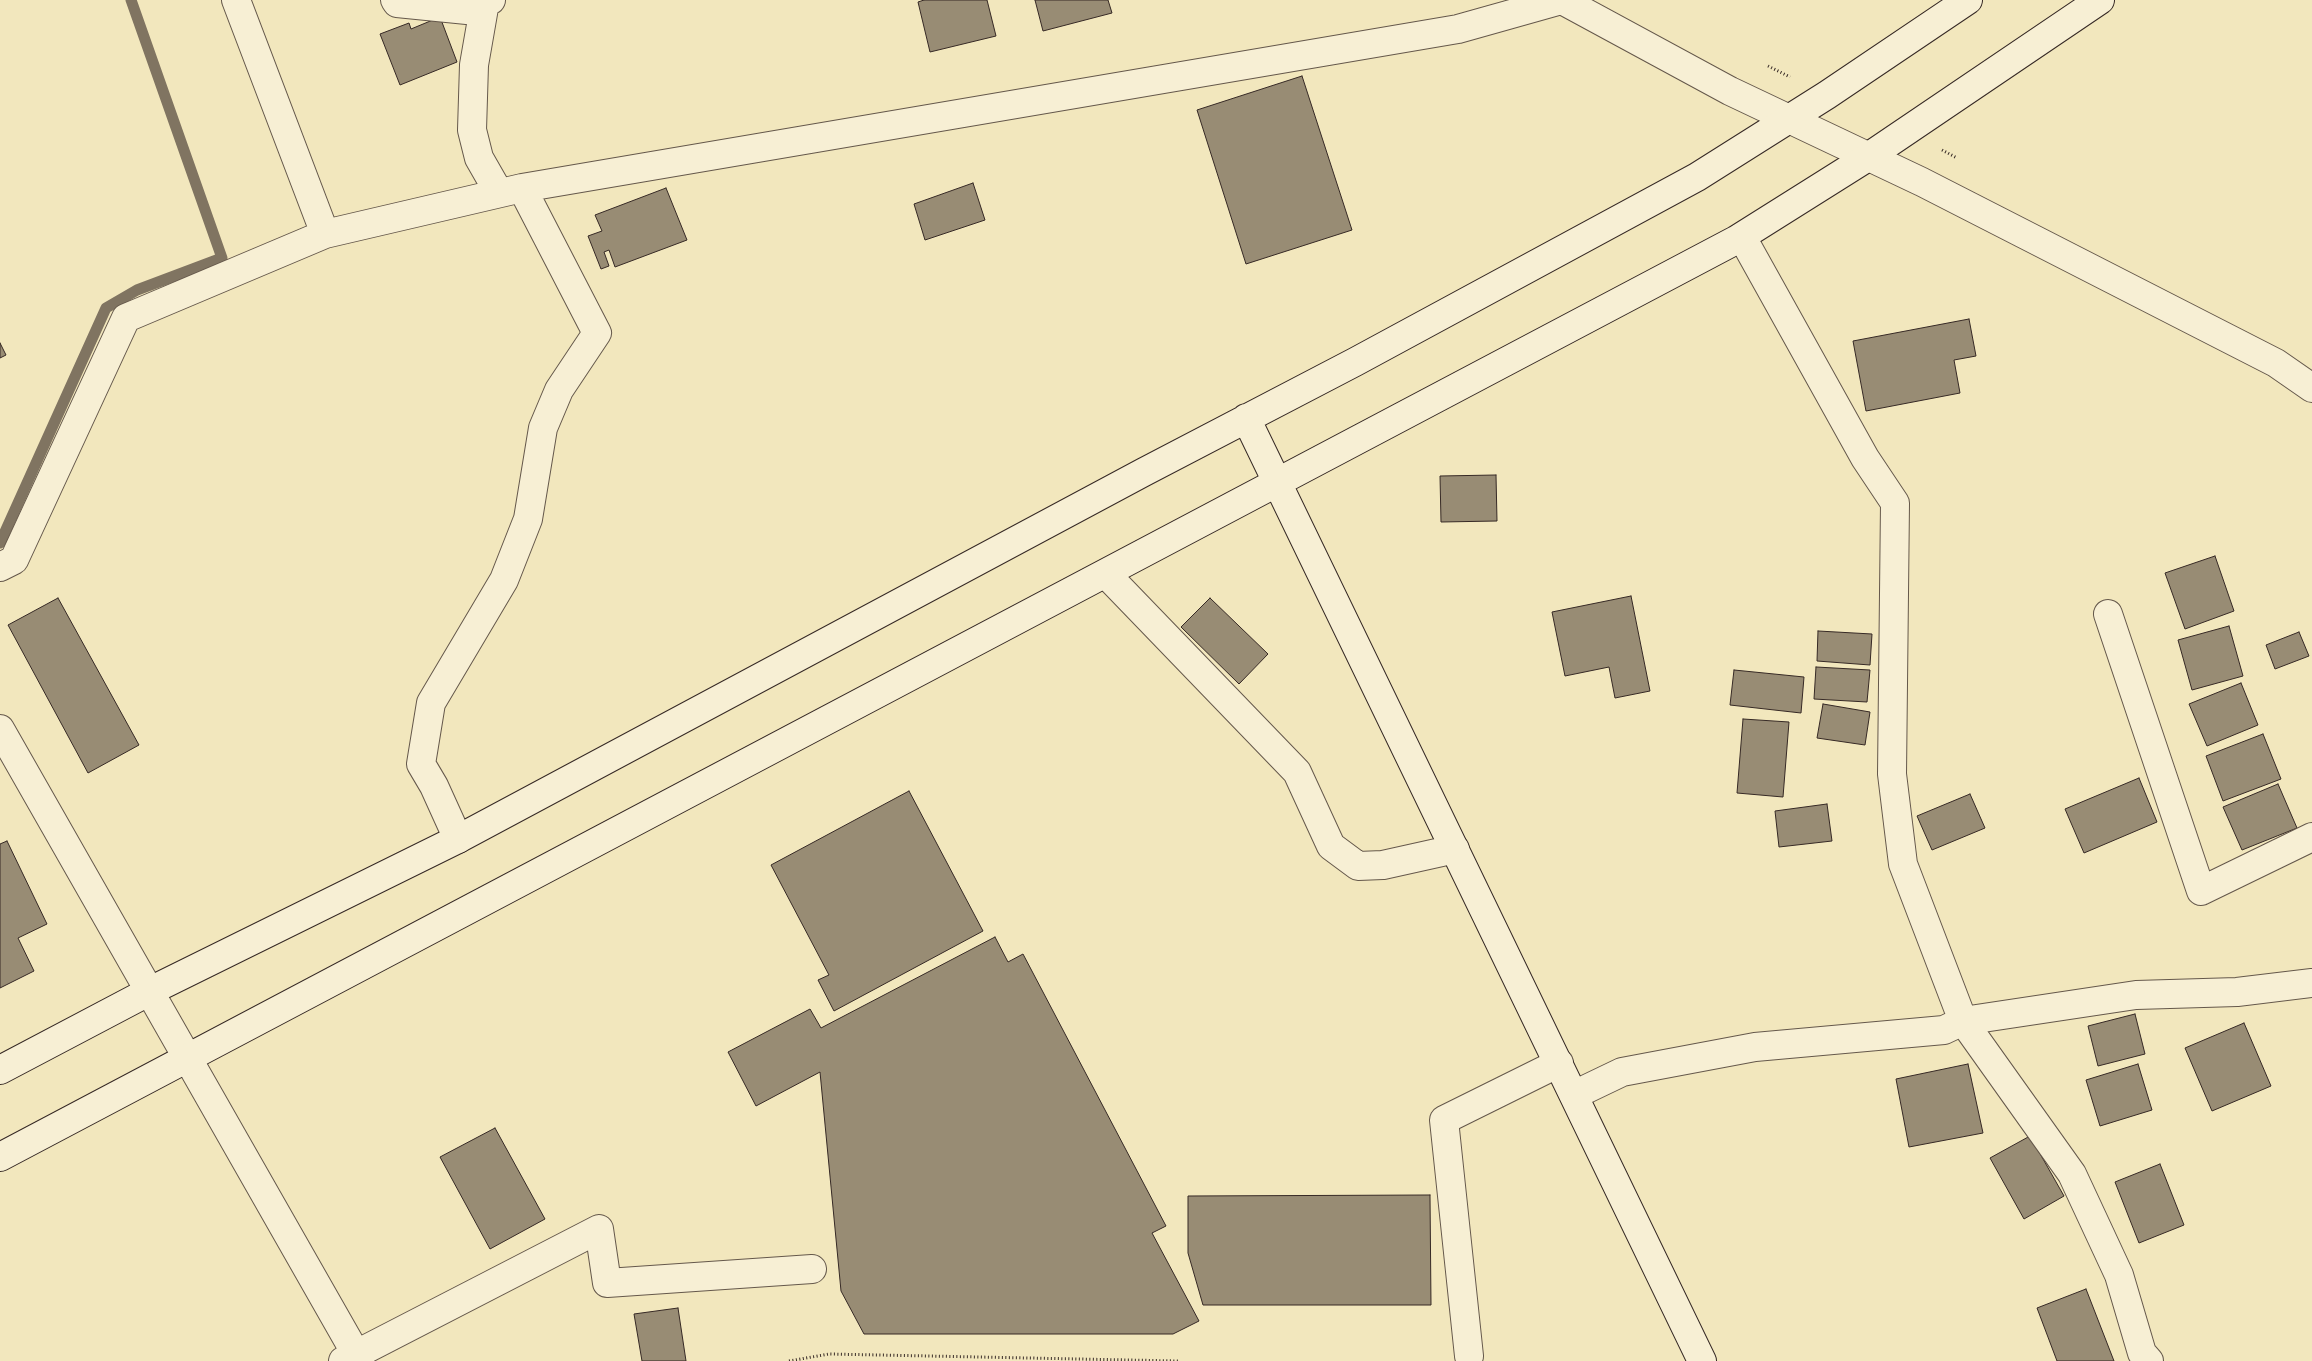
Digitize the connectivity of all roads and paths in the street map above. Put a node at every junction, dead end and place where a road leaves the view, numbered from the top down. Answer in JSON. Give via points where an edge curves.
{"nodes":[{"id":1,"x":236,"y":0,"type":"edge"},
{"id":2,"x":395,"y":0,"type":"edge"},
{"id":3,"x":1562,"y":0,"type":"edge"},
{"id":4,"x":1968,"y":0,"type":"edge"},
{"id":5,"x":2100,"y":0,"type":"edge"},
{"id":6,"x":488,"y":1,"type":"edge"},
{"id":7,"x":1789,"y":120,"type":"junction"},
{"id":8,"x":1868,"y":157,"type":"junction"},
{"id":9,"x":510,"y":190,"type":"junction"},
{"id":10,"x":325,"y":234,"type":"junction"},
{"id":11,"x":1742,"y":237,"type":"junction"},
{"id":12,"x":2312,"y":388,"type":"edge"},
{"id":13,"x":1246,"y":418,"type":"junction"},
{"id":14,"x":1278,"y":483,"type":"junction"},
{"id":15,"x":0,"y":568,"type":"edge"},
{"id":16,"x":1106,"y":574,"type":"junction"},
{"id":17,"x":2108,"y":614,"type":"dead end"},
{"id":18,"x":0,"y":729,"type":"edge"},
{"id":19,"x":2312,"y":837,"type":"edge"},
{"id":20,"x":458,"y":839,"type":"junction"},
{"id":21,"x":1455,"y":849,"type":"junction"},
{"id":22,"x":2312,"y":983,"type":"edge"},
{"id":23,"x":150,"y":991,"type":"junction"},
{"id":24,"x":1963,"y":1021,"type":"junction"},
{"id":25,"x":188,"y":1058,"type":"junction"},
{"id":26,"x":1559,"y":1063,"type":"junction"},
{"id":27,"x":0,"y":1070,"type":"edge"},
{"id":28,"x":1574,"y":1095,"type":"junction"},
{"id":29,"x":0,"y":1157,"type":"edge"},
{"id":30,"x":812,"y":1269,"type":"dead end"},
{"id":31,"x":1468,"y":1356,"type":"dead end"},
{"id":32,"x":353,"y":1358,"type":"edge"},
{"id":33,"x":789,"y":1361,"type":"edge"},
{"id":34,"x":1178,"y":1361,"type":"edge"},
{"id":35,"x":1702,"y":1361,"type":"edge"},
{"id":36,"x":2149,"y":1361,"type":"edge"}],
"edges":[{"from":1,"to":10,"type":"street"},
{"from":2,"to":6,"type":"street","via":[[397,3],[467,10]]},
{"from":3,"to":7,"type":"street"},
{"from":3,"to":9,"type":"street","via":[[1458,29]]},
{"from":4,"to":7,"type":"street"},
{"from":5,"to":8,"type":"street"},
{"from":6,"to":9,"type":"street","via":[[474,65],[472,130],[479,158]]},
{"from":7,"to":8,"type":"street"},
{"from":7,"to":13,"type":"street","via":[[1697,177]]},
{"from":8,"to":11,"type":"street"},
{"from":8,"to":12,"type":"street","via":[[2276,363]]},
{"from":9,"to":10,"type":"street"},
{"from":9,"to":20,"type":"street","via":[[597,333],[559,390],[543,428],[528,519],[504,580],[431,703],[421,764]]},
{"from":10,"to":15,"type":"street","via":[[126,318],[14,560]]},
{"from":11,"to":14,"type":"street"},
{"from":11,"to":24,"type":"street","via":[[1865,458],[1895,503],[1892,774],[1903,864]]},
{"from":13,"to":14,"type":"street"},
{"from":13,"to":20,"type":"street"},
{"from":14,"to":16,"type":"street"},
{"from":14,"to":21,"type":"street"},
{"from":16,"to":21,"type":"street","via":[[1297,772],[1330,846],[1358,866],[1383,865]]},
{"from":16,"to":25,"type":"street"},
{"from":17,"to":19,"type":"street","via":[[2201,892]]},
{"from":18,"to":23,"type":"street"},
{"from":20,"to":23,"type":"street"},
{"from":21,"to":26,"type":"street"},
{"from":22,"to":24,"type":"street","via":[[2237,992],[2136,995]]},
{"from":23,"to":25,"type":"street"},
{"from":23,"to":27,"type":"street"},
{"from":24,"to":28,"type":"street","via":[[1944,1030],[1727,1052],[1622,1072]]},
{"from":24,"to":36,"type":"street","via":[[2072,1174],[2119,1275],[2142,1353]]},
{"from":25,"to":29,"type":"street"},
{"from":25,"to":32,"type":"street"},
{"from":26,"to":28,"type":"street"},
{"from":26,"to":31,"type":"street","via":[[1444,1120]]},
{"from":28,"to":35,"type":"street"},
{"from":30,"to":32,"type":"street","via":[[607,1283],[599,1229]]},
{"from":33,"to":34,"type":"path","via":[[829,1354]]}]}
